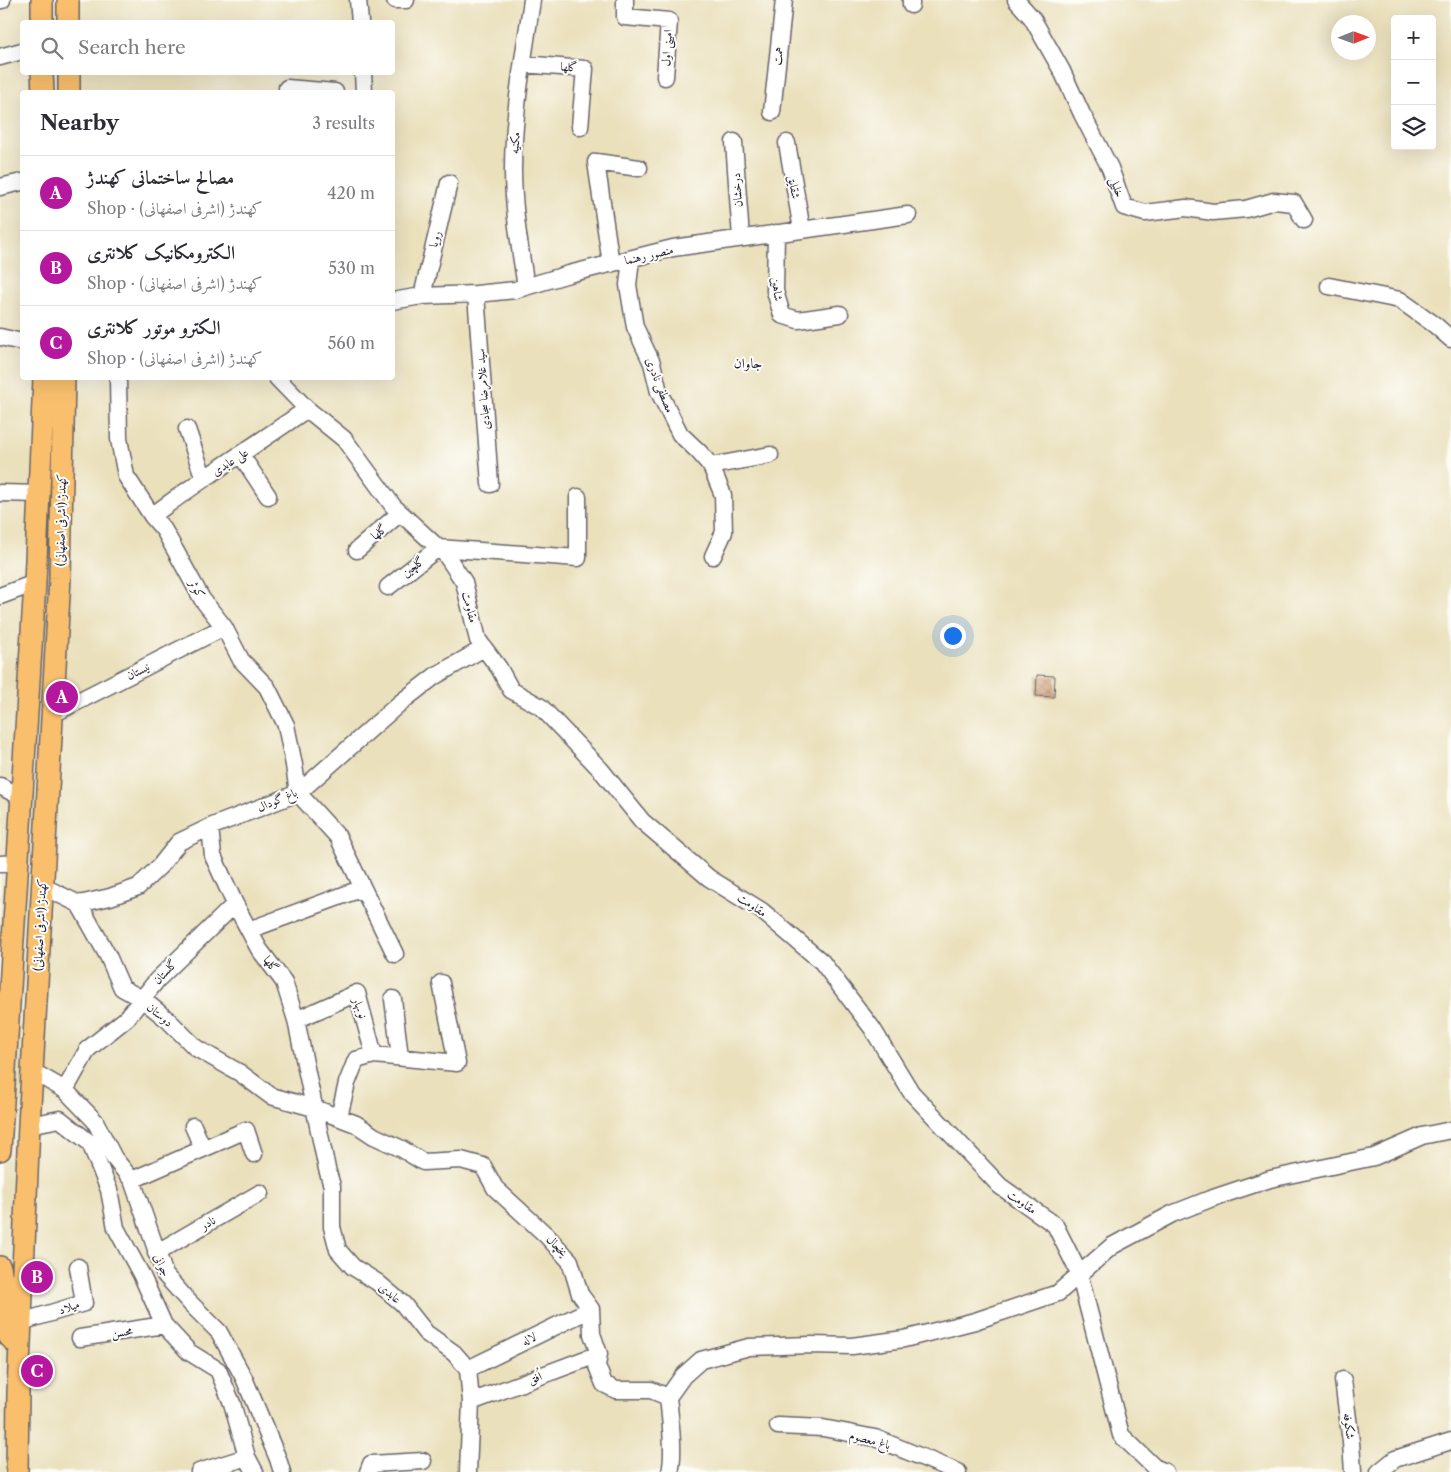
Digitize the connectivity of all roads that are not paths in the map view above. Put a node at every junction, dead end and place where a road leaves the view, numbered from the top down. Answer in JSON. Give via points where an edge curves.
{"nodes":[{"id":1,"x":42,"y":0,"type":"edge"},
{"id":2,"x":68,"y":0,"type":"edge"},
{"id":3,"x":358,"y":0,"type":"edge"},
{"id":4,"x":395,"y":0,"type":"edge"},
{"id":5,"x":406,"y":0,"type":"edge"},
{"id":6,"x":532,"y":0,"type":"edge"},
{"id":7,"x":625,"y":0,"type":"edge"},
{"id":8,"x":784,"y":0,"type":"edge"},
{"id":9,"x":1016,"y":0,"type":"edge"},
{"id":10,"x":42,"y":20,"type":"edge"},
{"id":11,"x":68,"y":20,"type":"edge"},
{"id":12,"x":360,"y":20,"type":"edge"},
{"id":13,"x":20,"y":52,"type":"edge"},
{"id":14,"x":0,"y":57,"type":"edge"},
{"id":15,"x":523,"y":64,"type":"junction"},
{"id":16,"x":42,"y":75,"type":"edge"},
{"id":17,"x":69,"y":75,"type":"edge"},
{"id":18,"x":363,"y":75,"type":"edge"},
{"id":19,"x":665,"y":77,"type":"dead end"},
{"id":20,"x":287,"y":88,"type":"dead end"},
{"id":21,"x":42,"y":90,"type":"edge"},
{"id":22,"x":69,"y":90,"type":"edge"},
{"id":23,"x":311,"y":90,"type":"edge"},
{"id":24,"x":364,"y":90,"type":"edge"},
{"id":25,"x":772,"y":112,"type":"dead end"},
{"id":26,"x":580,"y":127,"type":"dead end"},
{"id":27,"x":734,"y":142,"type":"dead end"},
{"id":28,"x":787,"y":143,"type":"dead end"},
{"id":29,"x":638,"y":168,"type":"dead end"},
{"id":30,"x":20,"y":182,"type":"edge"},
{"id":31,"x":449,"y":183,"type":"dead end"},
{"id":32,"x":0,"y":187,"type":"edge"},
{"id":33,"x":908,"y":215,"type":"dead end"},
{"id":34,"x":1304,"y":220,"type":"dead end"},
{"id":35,"x":802,"y":230,"type":"junction"},
{"id":36,"x":776,"y":233,"type":"junction"},
{"id":37,"x":741,"y":238,"type":"junction"},
{"id":38,"x":631,"y":259,"type":"junction"},
{"id":39,"x":611,"y":264,"type":"junction"},
{"id":40,"x":1328,"y":286,"type":"dead end"},
{"id":41,"x":526,"y":287,"type":"junction"},
{"id":42,"x":476,"y":294,"type":"junction"},
{"id":43,"x":422,"y":296,"type":"junction"},
{"id":44,"x":395,"y":300,"type":"edge"},
{"id":45,"x":840,"y":314,"type":"dead end"},
{"id":46,"x":0,"y":337,"type":"edge"},
{"id":47,"x":1451,"y":339,"type":"edge"},
{"id":48,"x":20,"y":342,"type":"edge"},
{"id":49,"x":64,"y":380,"type":"edge"},
{"id":50,"x":118,"y":380,"type":"edge"},
{"id":51,"x":278,"y":380,"type":"edge"},
{"id":52,"x":44,"y":383,"type":"edge"},
{"id":53,"x":307,"y":409,"type":"junction"},
{"id":54,"x":187,"y":429,"type":"dead end"},
{"id":55,"x":241,"y":455,"type":"junction"},
{"id":56,"x":770,"y":455,"type":"dead end"},
{"id":57,"x":711,"y":466,"type":"junction"},
{"id":58,"x":204,"y":479,"type":"junction"},
{"id":59,"x":490,"y":484,"type":"dead end"},
{"id":60,"x":62,"y":491,"type":"junction"},
{"id":61,"x":0,"y":492,"type":"edge"},
{"id":62,"x":39,"y":494,"type":"junction"},
{"id":63,"x":268,"y":496,"type":"dead end"},
{"id":64,"x":578,"y":497,"type":"dead end"},
{"id":65,"x":400,"y":513,"type":"junction"},
{"id":66,"x":152,"y":516,"type":"junction"},
{"id":67,"x":37,"y":545,"type":"junction"},
{"id":68,"x":438,"y":548,"type":"junction"},
{"id":69,"x":357,"y":550,"type":"dead end"},
{"id":70,"x":713,"y":556,"type":"dead end"},
{"id":71,"x":35,"y":583,"type":"junction"},
{"id":72,"x":388,"y":586,"type":"dead end"},
{"id":73,"x":0,"y":596,"type":"edge"},
{"id":74,"x":224,"y":627,"type":"junction"},
{"id":75,"x":484,"y":648,"type":"junction"},
{"id":76,"x":54,"y":669,"type":"junction"},
{"id":77,"x":51,"y":714,"type":"junction"},
{"id":78,"x":0,"y":786,"type":"edge"},
{"id":79,"x":298,"y":793,"type":"junction"},
{"id":80,"x":21,"y":797,"type":"junction"},
{"id":81,"x":210,"y":827,"type":"junction"},
{"id":82,"x":9,"y":863,"type":"edge"},
{"id":83,"x":42,"y":886,"type":"junction"},
{"id":84,"x":363,"y":888,"type":"junction"},
{"id":85,"x":79,"y":904,"type":"junction"},
{"id":86,"x":235,"y":904,"type":"junction"},
{"id":87,"x":249,"y":930,"type":"junction"},
{"id":88,"x":395,"y":954,"type":"dead end"},
{"id":89,"x":441,"y":984,"type":"dead end"},
{"id":90,"x":142,"y":999,"type":"junction"},
{"id":91,"x":393,"y":999,"type":"dead end"},
{"id":92,"x":296,"y":1020,"type":"junction"},
{"id":93,"x":374,"y":1055,"type":"junction"},
{"id":94,"x":400,"y":1057,"type":"junction"},
{"id":95,"x":32,"y":1071,"type":"junction"},
{"id":96,"x":65,"y":1090,"type":"junction"},
{"id":97,"x":2,"y":1096,"type":"edge"},
{"id":98,"x":314,"y":1108,"type":"junction"},
{"id":99,"x":339,"y":1118,"type":"junction"},
{"id":100,"x":29,"y":1125,"type":"junction"},
{"id":101,"x":193,"y":1126,"type":"dead end"},
{"id":102,"x":1451,"y":1130,"type":"edge"},
{"id":103,"x":203,"y":1149,"type":"junction"},
{"id":104,"x":0,"y":1150,"type":"edge"},
{"id":105,"x":254,"y":1154,"type":"dead end"},
{"id":106,"x":132,"y":1180,"type":"junction"},
{"id":107,"x":260,"y":1192,"type":"dead end"},
{"id":108,"x":156,"y":1253,"type":"junction"},
{"id":109,"x":0,"y":1267,"type":"edge"},
{"id":110,"x":78,"y":1267,"type":"dead end"},
{"id":111,"x":1079,"y":1273,"type":"junction"},
{"id":112,"x":591,"y":1309,"type":"junction"},
{"id":113,"x":164,"y":1325,"type":"junction"},
{"id":114,"x":20,"y":1331,"type":"junction"},
{"id":115,"x":80,"y":1338,"type":"dead end"},
{"id":116,"x":599,"y":1354,"type":"junction"},
{"id":117,"x":468,"y":1369,"type":"junction"},
{"id":118,"x":1343,"y":1380,"type":"dead end"},
{"id":119,"x":668,"y":1397,"type":"junction"},
{"id":120,"x":0,"y":1398,"type":"edge"},
{"id":121,"x":471,"y":1402,"type":"junction"},
{"id":122,"x":778,"y":1426,"type":"dead end"},
{"id":123,"x":1451,"y":1441,"type":"edge"},
{"id":124,"x":248,"y":1457,"type":"junction"},
{"id":125,"x":423,"y":1461,"type":"dead end"},
{"id":126,"x":1398,"y":1466,"type":"edge"},
{"id":127,"x":17,"y":1472,"type":"edge"},
{"id":128,"x":199,"y":1472,"type":"edge"},
{"id":129,"x":255,"y":1472,"type":"edge"},
{"id":130,"x":282,"y":1472,"type":"edge"},
{"id":131,"x":368,"y":1472,"type":"edge"},
{"id":132,"x":468,"y":1472,"type":"edge"},
{"id":133,"x":670,"y":1472,"type":"edge"},
{"id":134,"x":958,"y":1472,"type":"edge"},
{"id":135,"x":1165,"y":1472,"type":"edge"},
{"id":136,"x":1353,"y":1472,"type":"edge"},
{"id":137,"x":1379,"y":1472,"type":"edge"}],
"edges":[{"from":1,"to":10,"type":"main road"},
{"from":2,"to":11,"type":"main road"},
{"from":3,"to":12,"type":"street"},
{"from":4,"to":5,"type":"street"},
{"from":6,"to":15,"type":"street","name":"مکنیه"},
{"from":7,"to":19,"type":"street","name":"امینی اول","via":[[625,17],[669,21]]},
{"from":8,"to":25,"type":"street","name":"همت"},
{"from":9,"to":34,"type":"street","name":"خلیلی","via":[[1032,18],[1062,70],[1110,168],[1124,207],[1145,213],[1186,208],[1213,212],[1246,209],[1274,201],[1294,203]]},
{"from":13,"to":14,"type":"street"},
{"from":15,"to":26,"type":"street","name":"گلها","via":[[585,68]]},
{"from":15,"to":41,"type":"street","name":"مکنیه","via":[[513,170],[517,232]]},
{"from":16,"to":21,"type":"main road"},
{"from":17,"to":22,"type":"main road"},
{"from":18,"to":24,"type":"street"},
{"from":20,"to":23,"type":"street"},
{"from":27,"to":37,"type":"street","name":"درخشان"},
{"from":28,"to":35,"type":"street","name":"شقایق"},
{"from":29,"to":39,"type":"street","via":[[596,162]]},
{"from":30,"to":32,"type":"street"},
{"from":31,"to":43,"type":"street","name":"رویا"},
{"from":33,"to":35,"type":"street","name":"منصور رهنما"},
{"from":35,"to":36,"type":"street","name":"منصور رهنما"},
{"from":36,"to":37,"type":"street","name":"منصور رهنما"},
{"from":36,"to":45,"type":"street","name":"شاهین","via":[[775,291],[782,315],[798,320]]},
{"from":37,"to":38,"type":"street","name":"منصور رهنما","via":[[674,248]]},
{"from":38,"to":39,"type":"street","name":"منصور رهنما"},
{"from":38,"to":57,"type":"street","name":"مصطفی نادری","via":[[628,285],[635,327],[652,363],[659,392],[680,434]]},
{"from":39,"to":41,"type":"street","name":"منصور رهنما"},
{"from":40,"to":47,"type":"street","via":[[1400,300]]},
{"from":41,"to":42,"type":"street","name":"منصور رهنما"},
{"from":42,"to":43,"type":"street","name":"منصور رهنما"},
{"from":42,"to":59,"type":"street","name":"سید غلامرضا سجادی"},
{"from":43,"to":44,"type":"street","name":"منصور رهنما"},
{"from":46,"to":48,"type":"street"},
{"from":49,"to":60,"type":"main road","name":"کهندژ (اشرفی اصفهانی)"},
{"from":50,"to":66,"type":"street","name":"کوثر","via":[[119,439],[126,476]]},
{"from":51,"to":53,"type":"street","name":"مقاومت"},
{"from":52,"to":60,"type":"main road","via":[[51,416],[51,491]]},
{"from":52,"to":62,"type":"main road","name":"کهندژ (اشرفی اصفهانی)"},
{"from":53,"to":55,"type":"street","name":"علی عابدی"},
{"from":53,"to":65,"type":"street","name":"مقاومت","via":[[344,439]]},
{"from":54,"to":58,"type":"street"},
{"from":55,"to":58,"type":"street","name":"علی عابدی"},
{"from":55,"to":63,"type":"street"},
{"from":56,"to":57,"type":"street"},
{"from":57,"to":70,"type":"street","name":"مصطفی نادری","via":[[723,495],[724,532]]},
{"from":58,"to":66,"type":"street","name":"علی عابدی"},
{"from":60,"to":76,"type":"main road","name":"کهندژ (اشرفی اصفهانی)"},
{"from":61,"to":62,"type":"street"},
{"from":62,"to":67,"type":"main road","name":"کهندژ (اشرفی اصفهانی)"},
{"from":64,"to":68,"type":"street","via":[[578,558]]},
{"from":65,"to":68,"type":"street","name":"مقاومت"},
{"from":65,"to":69,"type":"street","name":"گلها"},
{"from":66,"to":74,"type":"street","name":"کوثر","via":[[164,530],[202,598]]},
{"from":67,"to":71,"type":"main road","name":"کهندژ (اشرفی اصفهانی)"},
{"from":67,"to":76,"type":"main road","via":[[52,547],[50,656]]},
{"from":68,"to":72,"type":"street","name":"گلچین"},
{"from":68,"to":75,"type":"street","name":"مقاومت","via":[[464,582],[478,640]]},
{"from":71,"to":73,"type":"street"},
{"from":71,"to":80,"type":"main road","name":"کهندژ (اشرفی اصفهانی)"},
{"from":74,"to":77,"type":"street","name":"نیستان"},
{"from":74,"to":79,"type":"street","name":"کوثر","via":[[241,660],[267,687],[286,724]]},
{"from":75,"to":79,"type":"street","name":"باغ گودال","via":[[435,676],[400,703]]},
{"from":75,"to":111,"type":"street","name":"مقاومت","via":[[511,690],[541,706],[601,770],[642,821],[709,878],[762,911],[822,962],[872,1028],[911,1092],[1000,1186],[1055,1225]]},
{"from":76,"to":77,"type":"main road","name":"کهندژ (اشرفی اصفهانی)"},
{"from":77,"to":83,"type":"main road","name":"کهندژ (اشرفی اصفهانی)"},
{"from":78,"to":80,"type":"street"},
{"from":79,"to":81,"type":"street","name":"باغ گودال"},
{"from":79,"to":84,"type":"street","via":[[338,837]]},
{"from":80,"to":82,"type":"main road","name":"کهندژ (اشرفی اصفهانی)"},
{"from":81,"to":85,"type":"street","name":"باغ گودال","via":[[178,842],[138,887]]},
{"from":81,"to":86,"type":"street","name":"گلها","via":[[213,856]]},
{"from":82,"to":97,"type":"main road","name":"کهندژ (اشرفی اصفهانی)"},
{"from":83,"to":85,"type":"street"},
{"from":83,"to":95,"type":"main road","name":"کهندژ (اشرفی اصفهانی)"},
{"from":84,"to":87,"type":"street"},
{"from":84,"to":88,"type":"street"},
{"from":85,"to":90,"type":"street","name":"دوستان","via":[[122,988]]},
{"from":86,"to":87,"type":"street","name":"گلها"},
{"from":86,"to":90,"type":"street","name":"گلستان","via":[[156,980]]},
{"from":87,"to":92,"type":"street","name":"گلها","via":[[284,982]]},
{"from":89,"to":94,"type":"street","via":[[456,1063]]},
{"from":90,"to":96,"type":"street","name":"گلستان","via":[[127,1018],[88,1049]]},
{"from":90,"to":98,"type":"street","name":"دوستان","via":[[196,1048],[240,1073],[271,1096]]},
{"from":91,"to":94,"type":"street"},
{"from":92,"to":93,"type":"street","name":"نوبهار","via":[[357,993]]},
{"from":92,"to":98,"type":"street","name":"گلها"},
{"from":93,"to":94,"type":"street"},
{"from":93,"to":99,"type":"street","via":[[356,1060],[346,1083]]},
{"from":95,"to":96,"type":"street","name":"جوانی"},
{"from":95,"to":100,"type":"main road","name":"کهندژ (اشرفی اصفهانی)"},
{"from":96,"to":106,"type":"street","name":"جوانی","via":[[95,1121],[114,1158]]},
{"from":97,"to":104,"type":"main road","name":"کهندژ (اشرفی اصفهانی)"},
{"from":98,"to":99,"type":"street","name":"یخچال"},
{"from":98,"to":117,"type":"street","name":"عابدی","via":[[332,1186],[332,1227],[338,1250],[353,1267],[378,1282],[403,1304],[426,1332],[454,1353]]},
{"from":99,"to":112,"type":"street","name":"یخچال","via":[[356,1124],[423,1162],[461,1160],[483,1166],[495,1188],[570,1260],[580,1294]]},
{"from":100,"to":113,"type":"street","name":"جوانی","via":[[60,1119],[90,1143],[110,1190],[116,1228]]},
{"from":100,"to":114,"type":"main road","name":"کهندژ (اشرفی اصفهانی)"},
{"from":101,"to":103,"type":"street"},
{"from":102,"to":111,"type":"street","via":[[1422,1136],[1374,1157],[1270,1179],[1203,1202],[1172,1214],[1112,1246]]},
{"from":103,"to":105,"type":"street","via":[[246,1130]]},
{"from":103,"to":106,"type":"street"},
{"from":106,"to":108,"type":"street","name":"جوانی"},
{"from":107,"to":108,"type":"street","name":"نادر"},
{"from":108,"to":130,"type":"street","name":"جوانی","via":[[165,1275],[219,1332],[244,1378]]},
{"from":109,"to":114,"type":"main road","via":[[6,1333],[14,1341]]},
{"from":110,"to":114,"type":"street","name":"میلاد","via":[[84,1303]]},
{"from":111,"to":119,"type":"street","via":[[1058,1292],[975,1321],[904,1339],[852,1346],[749,1347],[701,1360],[683,1376]]},
{"from":111,"to":135,"type":"street","name":"مقاومت","via":[[1121,1435],[1154,1467]]},
{"from":112,"to":116,"type":"street","name":"یخچال","via":[[592,1334]]},
{"from":112,"to":117,"type":"street","name":"لاله"},
{"from":113,"to":115,"type":"street","name":"محسن"},
{"from":113,"to":124,"type":"street","name":"جوانی","via":[[189,1352],[218,1370]]},
{"from":114,"to":127,"type":"main road","name":"کهندژ (اشرفی اصفهانی)"},
{"from":116,"to":119,"type":"street","name":"یخچال","via":[[598,1366],[604,1384],[616,1390],[651,1390]]},
{"from":116,"to":121,"type":"street","name":"اُفق"},
{"from":117,"to":121,"type":"street"},
{"from":118,"to":136,"type":"street","name":"شکوفه"},
{"from":119,"to":133,"type":"street"},
{"from":120,"to":127,"type":"main road","via":[[5,1399],[9,1410],[10,1446]]},
{"from":121,"to":132,"type":"street"},
{"from":122,"to":134,"type":"street","name":"باغ معصوم","via":[[823,1428],[876,1438]]},
{"from":123,"to":126,"type":"street"},
{"from":124,"to":128,"type":"street"},
{"from":124,"to":129,"type":"street","name":"جوانی"},
{"from":125,"to":131,"type":"street","via":[[371,1464]]},
{"from":126,"to":137,"type":"street"}]}
